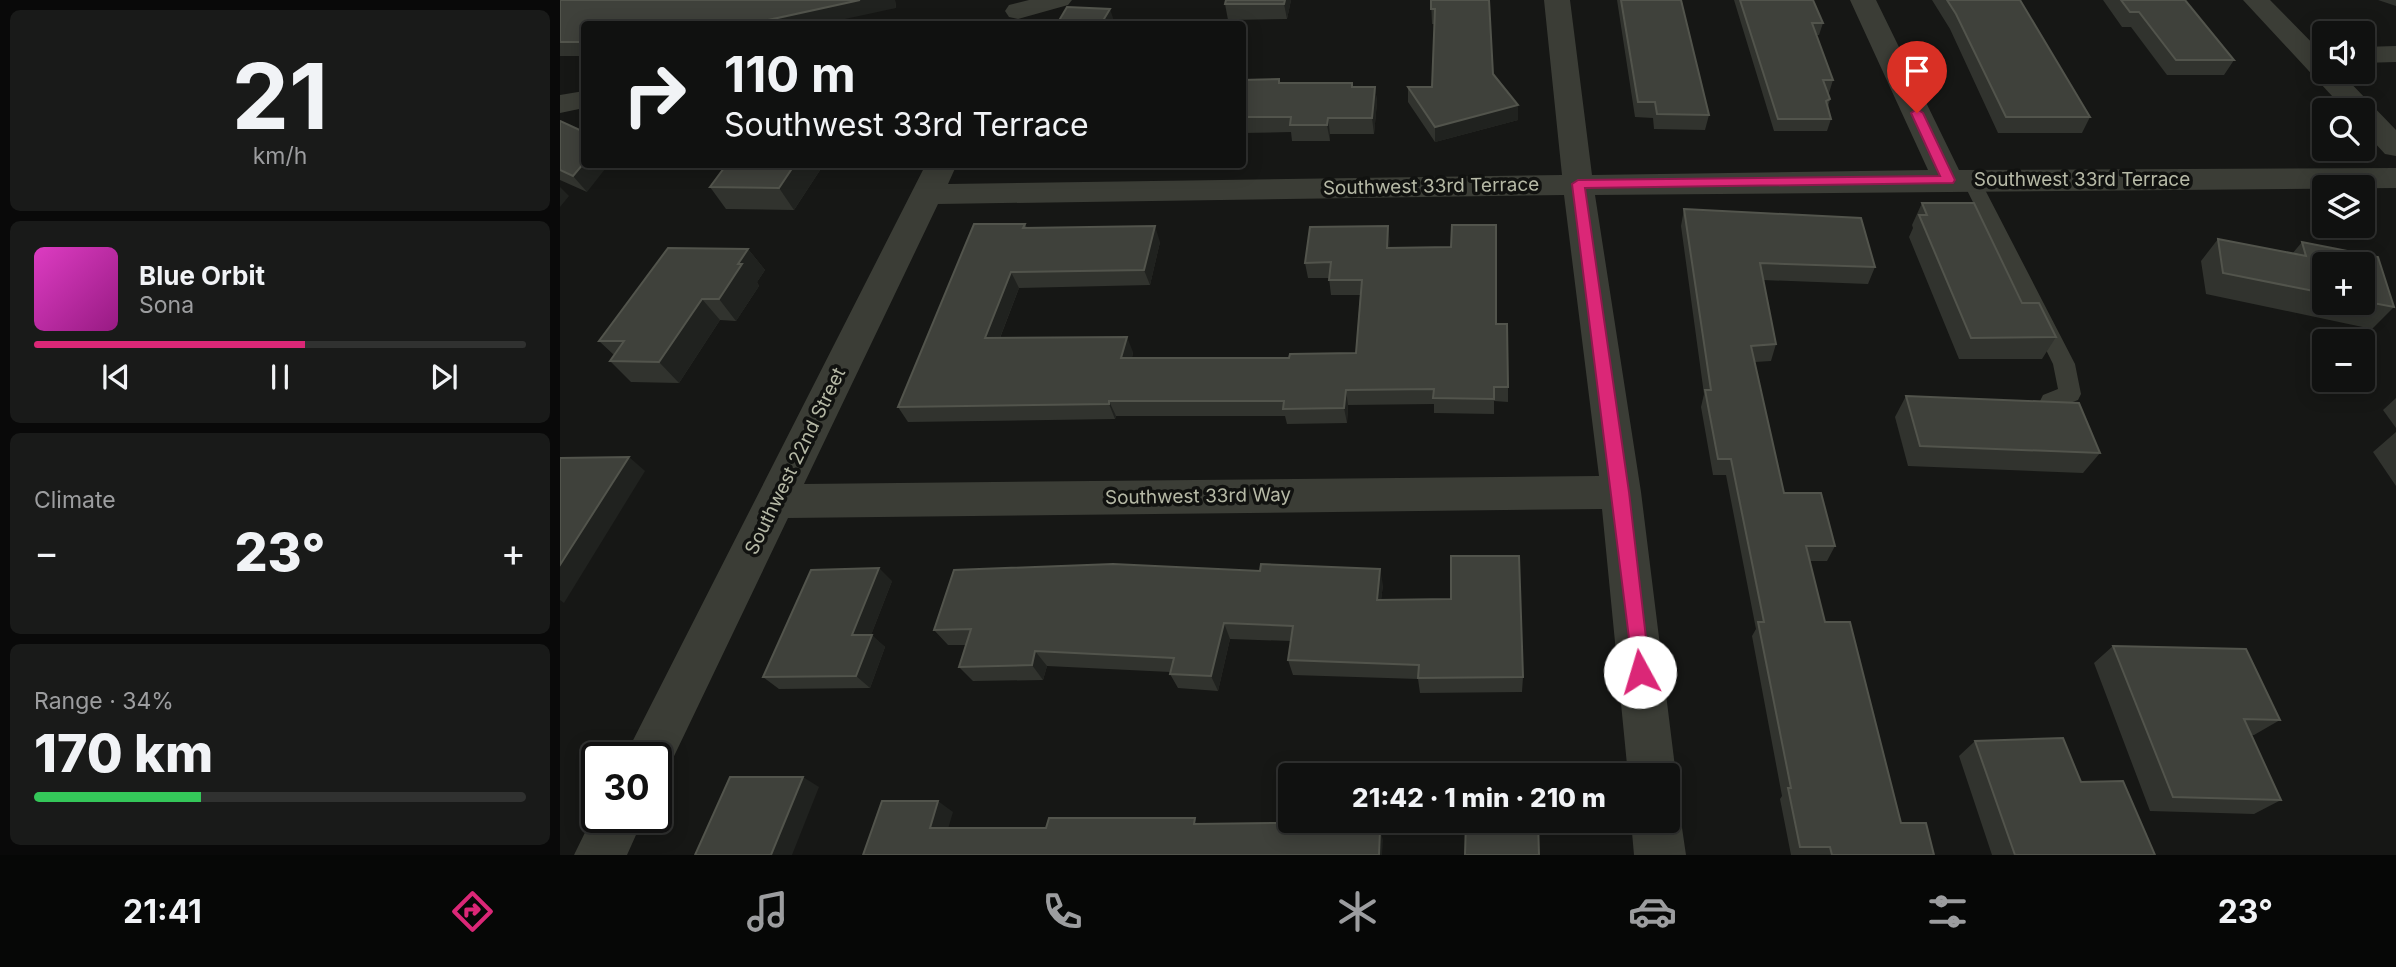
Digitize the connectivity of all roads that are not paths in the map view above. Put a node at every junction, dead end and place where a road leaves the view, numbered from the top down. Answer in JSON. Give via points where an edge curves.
{"nodes":[{"id":1,"x":1059,"y":0,"type":"edge"},
{"id":2,"x":1557,"y":0,"type":"edge"},
{"id":3,"x":1863,"y":0,"type":"edge"},
{"id":4,"x":2256,"y":0,"type":"edge"},
{"id":5,"x":1017,"y":12,"type":"edge"},
{"id":6,"x":2312,"y":54,"type":"edge"},
{"id":7,"x":2396,"y":54,"type":"edge"},
{"id":8,"x":2375,"y":55,"type":"edge"},
{"id":9,"x":2339,"y":84,"type":"edge"},
{"id":10,"x":2351,"y":98,"type":"edge"},
{"id":11,"x":581,"y":100,"type":"edge"},
{"id":12,"x":560,"y":104,"type":"edge"},
{"id":13,"x":2375,"y":125,"type":"edge"},
{"id":14,"x":2396,"y":148,"type":"edge"},
{"id":15,"x":2396,"y":178,"type":"edge"},
{"id":16,"x":935,"y":179,"type":"edge"},
{"id":17,"x":1960,"y":180,"type":"junction"},
{"id":18,"x":1578,"y":184,"type":"junction"},
{"id":19,"x":2051,"y":401,"type":"edge"},
{"id":20,"x":1621,"y":492,"type":"junction"},
{"id":21,"x":775,"y":501,"type":"junction"},
{"id":22,"x":656,"y":742,"type":"edge"},
{"id":23,"x":1651,"y":763,"type":"edge"},
{"id":24,"x":611,"y":833,"type":"edge"},
{"id":25,"x":1658,"y":833,"type":"edge"},
{"id":26,"x":600,"y":855,"type":"edge"},
{"id":27,"x":1660,"y":855,"type":"edge"}],
"edges":[{"from":1,"to":5,"type":"street"},
{"from":2,"to":18,"type":"street"},
{"from":3,"to":17,"type":"street"},
{"from":4,"to":6,"type":"street"},
{"from":7,"to":8,"type":"street"},
{"from":9,"to":10,"type":"street"},
{"from":11,"to":12,"type":"street"},
{"from":13,"to":14,"type":"street"},
{"from":15,"to":17,"type":"street","name":"Southwest 33rd Terrace"},
{"from":16,"to":18,"type":"street","name":"Southwest 33rd Terrace"},
{"from":16,"to":21,"type":"street","name":"Southwest 22nd Street"},
{"from":17,"to":18,"type":"street","name":"Southwest 33rd Terrace"},
{"from":17,"to":19,"type":"lane","via":[[2064,364],[2070,394]]},
{"from":18,"to":20,"type":"street"},
{"from":20,"to":21,"type":"street","name":"Southwest 33rd Way"},
{"from":20,"to":23,"type":"street"},
{"from":21,"to":22,"type":"street","name":"Southwest 22nd Street"},
{"from":24,"to":26,"type":"street"},
{"from":25,"to":27,"type":"street"}]}
